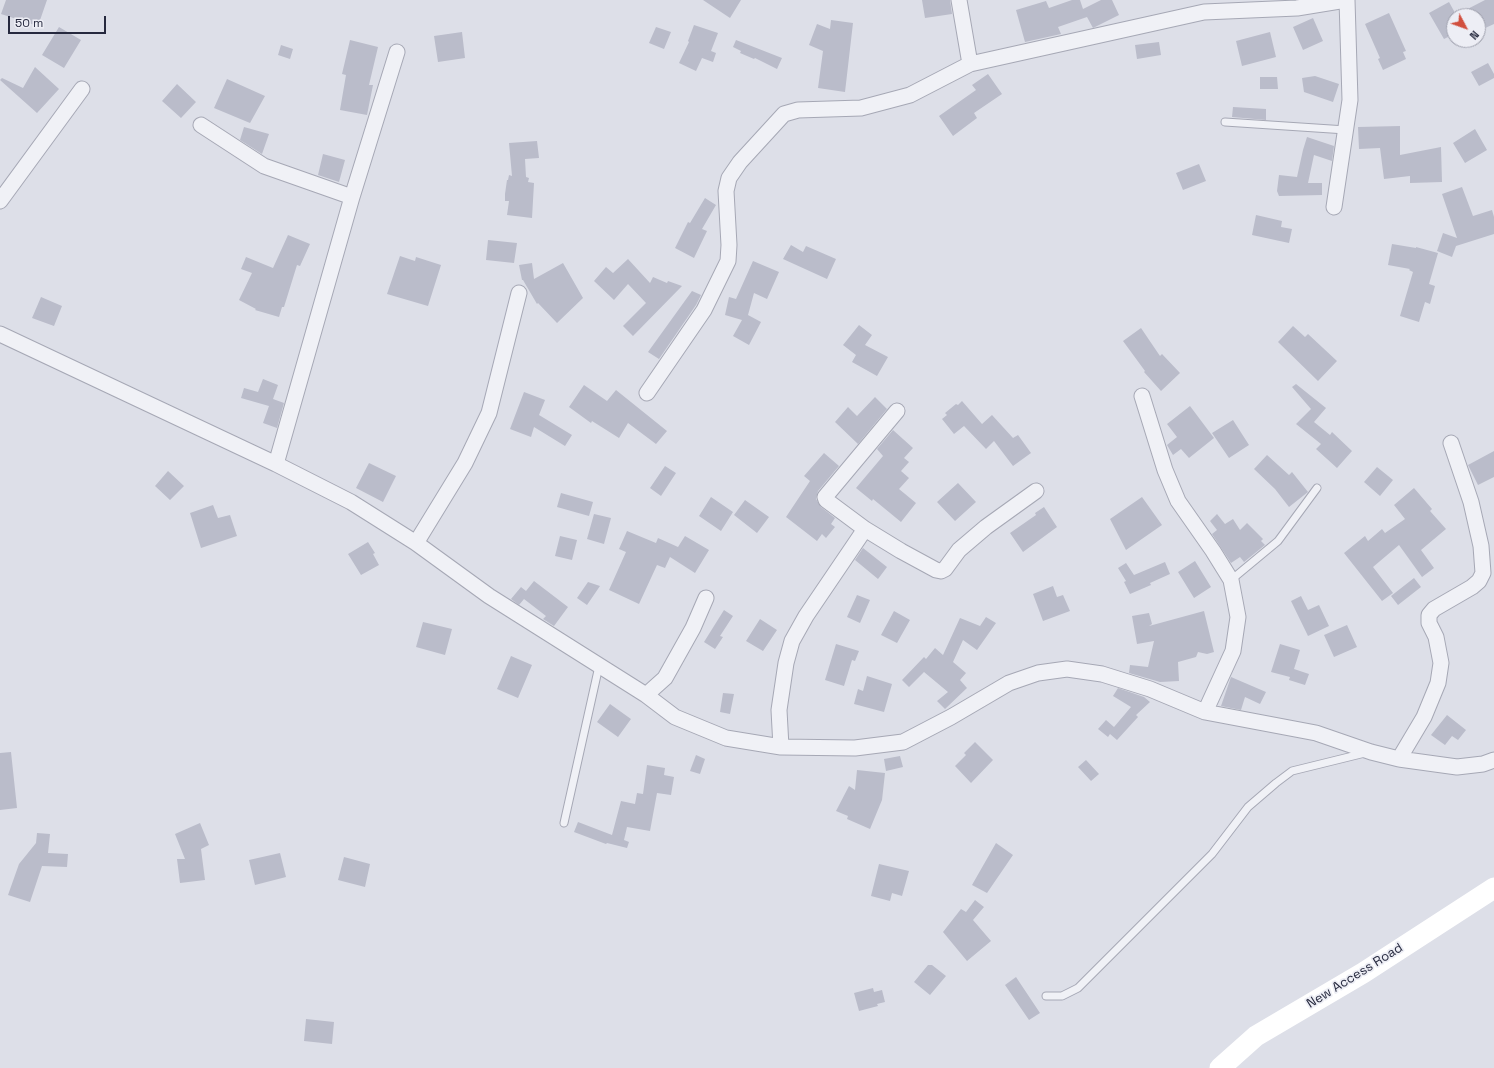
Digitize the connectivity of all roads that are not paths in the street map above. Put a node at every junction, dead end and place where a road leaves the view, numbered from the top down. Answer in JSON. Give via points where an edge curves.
{"nodes":[{"id":1,"x":960,"y":0,"type":"edge"},
{"id":2,"x":1347,"y":0,"type":"edge"},
{"id":3,"x":397,"y":52,"type":"dead end"},
{"id":4,"x":970,"y":64,"type":"junction"},
{"id":5,"x":82,"y":89,"type":"dead end"},
{"id":6,"x":1226,"y":122,"type":"dead end"},
{"id":7,"x":201,"y":125,"type":"dead end"},
{"id":8,"x":1346,"y":130,"type":"junction"},
{"id":9,"x":352,"y":197,"type":"junction"},
{"id":10,"x":0,"y":201,"type":"edge"},
{"id":11,"x":1334,"y":207,"type":"dead end"},
{"id":12,"x":519,"y":293,"type":"dead end"},
{"id":13,"x":0,"y":334,"type":"edge"},
{"id":14,"x":647,"y":393,"type":"dead end"},
{"id":15,"x":1142,"y":396,"type":"dead end"},
{"id":16,"x":897,"y":411,"type":"dead end"},
{"id":17,"x":1452,"y":443,"type":"dead end"},
{"id":18,"x":276,"y":464,"type":"junction"},
{"id":19,"x":1317,"y":488,"type":"dead end"},
{"id":20,"x":1036,"y":491,"type":"dead end"},
{"id":21,"x":865,"y":529,"type":"junction"},
{"id":22,"x":416,"y":543,"type":"junction"},
{"id":23,"x":1231,"y":580,"type":"junction"},
{"id":24,"x":706,"y":598,"type":"dead end"},
{"id":25,"x":599,"y":666,"type":"junction"},
{"id":26,"x":646,"y":695,"type":"junction"},
{"id":27,"x":1205,"y":712,"type":"junction"},
{"id":28,"x":781,"y":747,"type":"junction"},
{"id":29,"x":1371,"y":752,"type":"junction"},
{"id":30,"x":1399,"y":759,"type":"junction"},
{"id":31,"x":1494,"y":760,"type":"edge"},
{"id":32,"x":564,"y":823,"type":"dead end"},
{"id":33,"x":1494,"y":888,"type":"edge"},
{"id":34,"x":1046,"y":996,"type":"dead end"},
{"id":35,"x":1220,"y":1068,"type":"edge"}],
"edges":[{"from":1,"to":4,"type":"street"},
{"from":2,"to":4,"type":"street","via":[[1297,8],[1204,12]]},
{"from":2,"to":8,"type":"street","via":[[1350,100]]},
{"from":3,"to":9,"type":"street"},
{"from":4,"to":14,"type":"street","via":[[910,95],[861,108],[798,110],[784,114],[740,162],[729,178],[726,191],[728,260],[704,310]]},
{"from":5,"to":10,"type":"street"},
{"from":6,"to":8,"type":"lane"},
{"from":7,"to":9,"type":"street","via":[[264,166]]},
{"from":8,"to":11,"type":"street"},
{"from":9,"to":18,"type":"street"},
{"from":12,"to":22,"type":"street","via":[[489,413],[465,463]]},
{"from":13,"to":18,"type":"street"},
{"from":15,"to":23,"type":"street","via":[[1165,470],[1178,501]]},
{"from":16,"to":21,"type":"street","via":[[825,497]]},
{"from":17,"to":30,"type":"street","via":[[1471,502],[1481,546],[1482,573],[1479,581],[1472,587],[1434,609],[1429,615],[1441,663],[1438,683],[1424,717]]},
{"from":18,"to":22,"type":"street","via":[[351,502]]},
{"from":19,"to":23,"type":"lane","via":[[1278,541]]},
{"from":20,"to":21,"type":"street","via":[[986,527],[941,571]]},
{"from":21,"to":28,"type":"street","via":[[806,616],[792,642],[786,663],[780,710]]},
{"from":22,"to":25,"type":"street","via":[[489,596]]},
{"from":23,"to":27,"type":"street","via":[[1238,617],[1233,651]]},
{"from":24,"to":26,"type":"street","via":[[693,628],[665,678]]},
{"from":25,"to":26,"type":"street"},
{"from":25,"to":32,"type":"lane"},
{"from":26,"to":28,"type":"street","via":[[675,717],[726,738]]},
{"from":27,"to":28,"type":"street","via":[[1150,689],[1102,674],[1068,669],[1038,673],[1009,683],[903,742],[855,748]]},
{"from":27,"to":29,"type":"street","via":[[1316,733]]},
{"from":29,"to":30,"type":"street"},
{"from":29,"to":34,"type":"lane","via":[[1292,771],[1276,783],[1248,807],[1212,854],[1078,988],[1062,996]]},
{"from":30,"to":31,"type":"street","via":[[1457,767]]},
{"from":33,"to":35,"type":"main road","name":"New Access Road","via":[[1362,973],[1256,1036]]}]}
